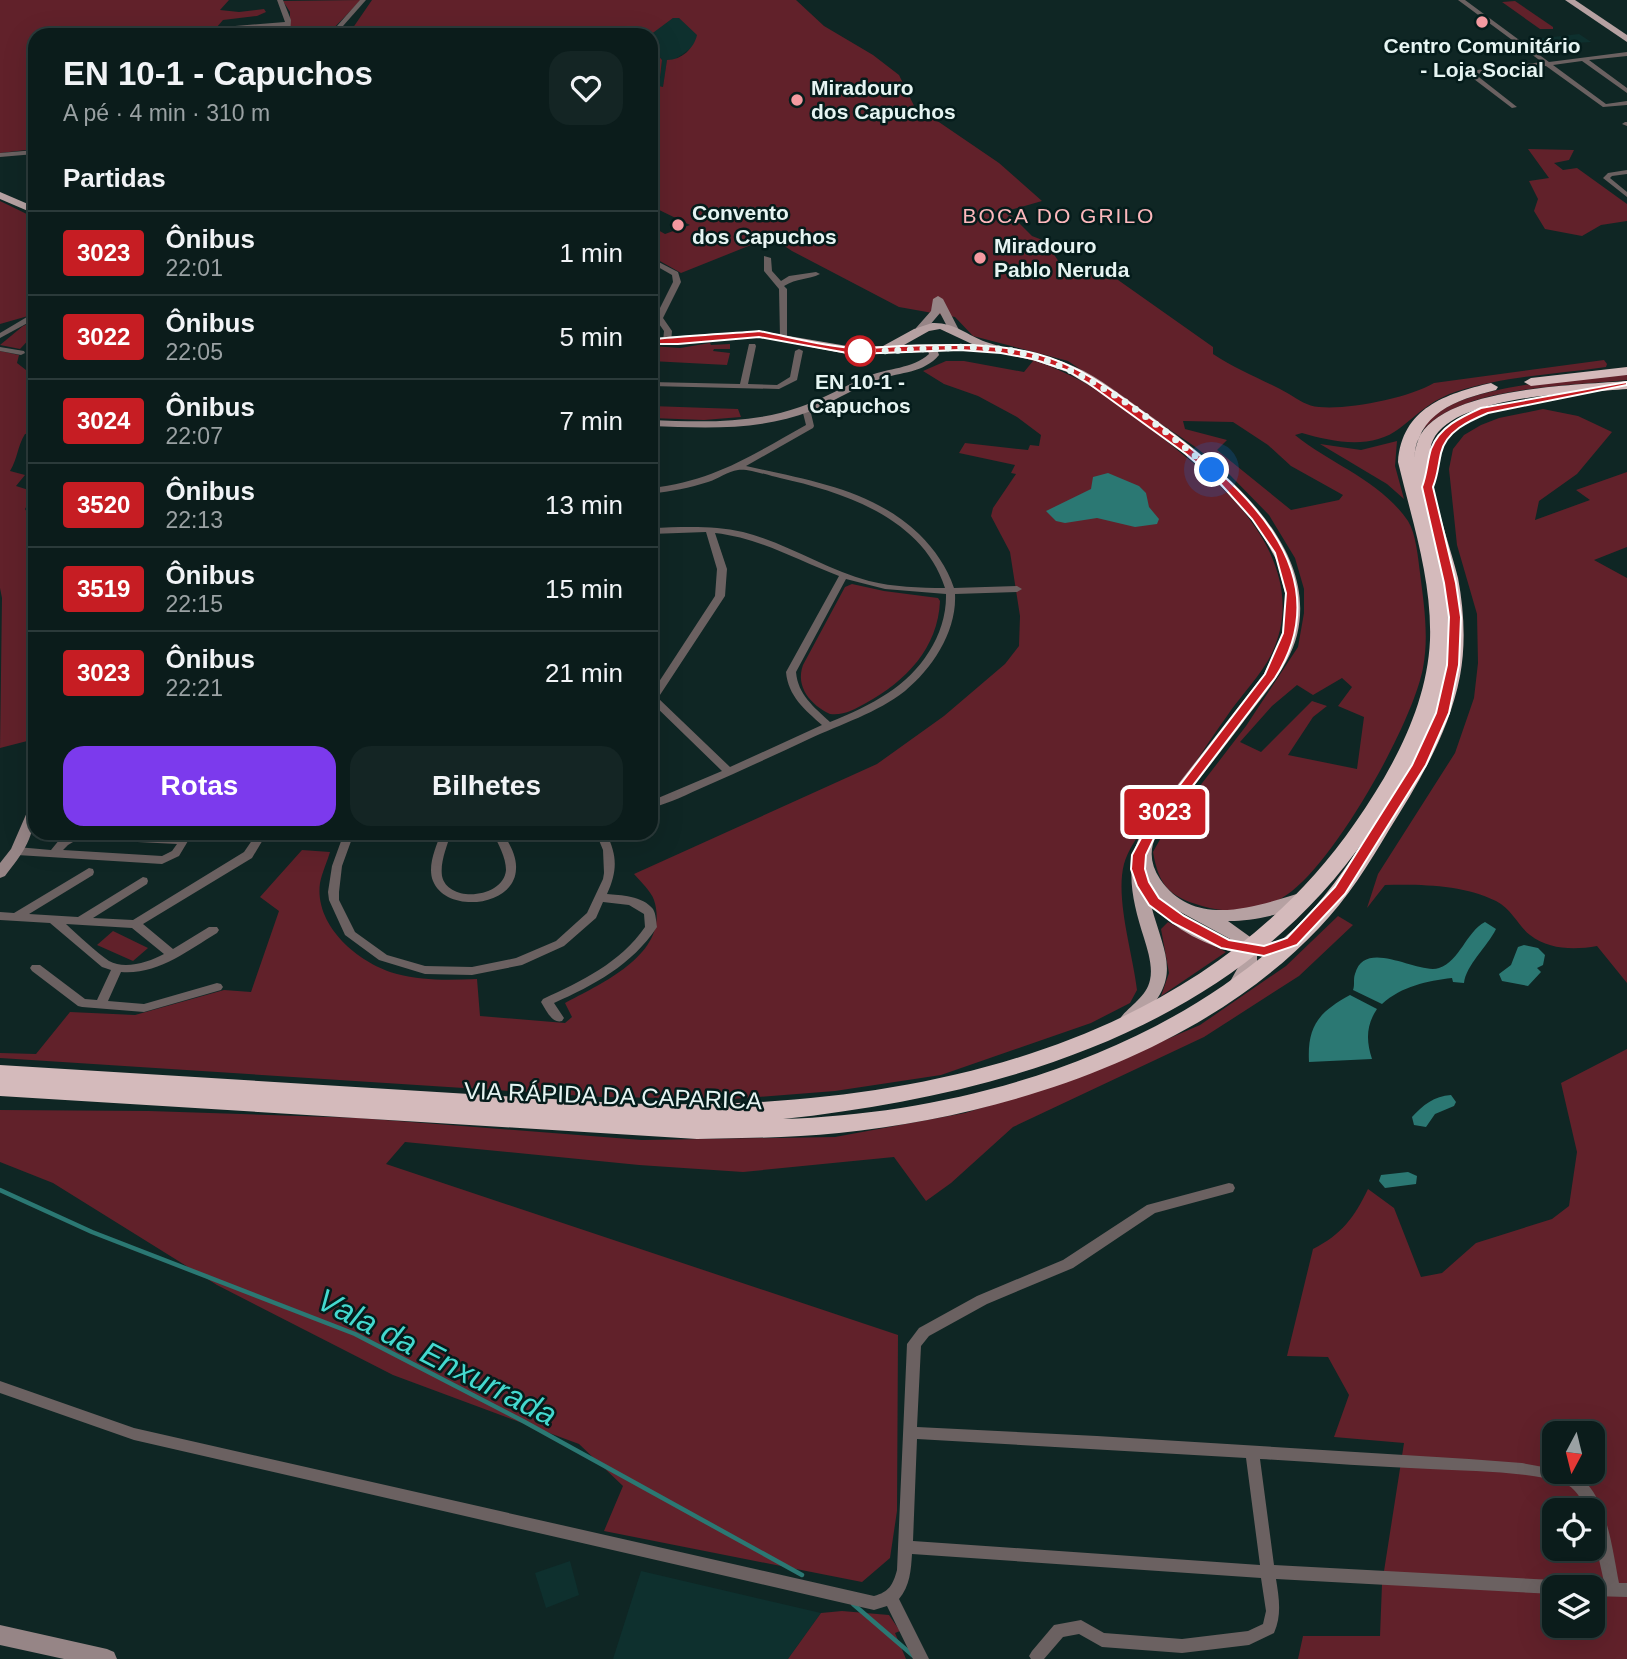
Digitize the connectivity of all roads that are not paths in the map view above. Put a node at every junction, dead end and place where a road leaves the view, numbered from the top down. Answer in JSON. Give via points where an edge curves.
{"nodes":[{"id":1,"x":280,"y":0,"type":"edge"},
{"id":2,"x":363,"y":0,"type":"edge"},
{"id":3,"x":1461,"y":0,"type":"edge"},
{"id":4,"x":1569,"y":0,"type":"edge"},
{"id":5,"x":1585,"y":0,"type":"edge"},
{"id":6,"x":287,"y":24,"type":"junction"},
{"id":7,"x":236,"y":28,"type":"edge"},
{"id":8,"x":287,"y":28,"type":"edge"},
{"id":9,"x":338,"y":28,"type":"edge"},
{"id":10,"x":1627,"y":29,"type":"edge"},
{"id":11,"x":1627,"y":39,"type":"edge"},
{"id":12,"x":1627,"y":54,"type":"edge"},
{"id":13,"x":1583,"y":59,"type":"junction"},
{"id":14,"x":1548,"y":63,"type":"junction"},
{"id":15,"x":1627,"y":91,"type":"edge"},
{"id":16,"x":1627,"y":103,"type":"edge"},
{"id":17,"x":1514,"y":107,"type":"dead end"},
{"id":18,"x":28,"y":153,"type":"edge"},
{"id":19,"x":0,"y":155,"type":"edge"},
{"id":20,"x":1627,"y":172,"type":"edge"},
{"id":21,"x":0,"y":195,"type":"edge"},
{"id":22,"x":1627,"y":195,"type":"edge"},
{"id":23,"x":28,"y":208,"type":"edge"},
{"id":24,"x":767,"y":258,"type":"dead end"},
{"id":25,"x":658,"y":264,"type":"edge"},
{"id":26,"x":816,"y":274,"type":"dead end"},
{"id":27,"x":780,"y":285,"type":"junction"},
{"id":28,"x":658,"y":314,"type":"edge"},
{"id":29,"x":28,"y":318,"type":"edge"},
{"id":30,"x":658,"y":322,"type":"edge"},
{"id":31,"x":919,"y":331,"type":"junction"},
{"id":32,"x":958,"y":333,"type":"junction"},
{"id":33,"x":1,"y":334,"type":"edge"},
{"id":34,"x":784,"y":337,"type":"junction"},
{"id":35,"x":658,"y":341,"type":"edge"},
{"id":36,"x":667,"y":342,"type":"junction"},
{"id":37,"x":752,"y":346,"type":"dead end"},
{"id":38,"x":930,"y":348,"type":"junction"},
{"id":39,"x":950,"y":348,"type":"junction"},
{"id":40,"x":0,"y":349,"type":"edge"},
{"id":41,"x":1001,"y":349,"type":"junction"},
{"id":42,"x":882,"y":350,"type":"junction"},
{"id":43,"x":799,"y":351,"type":"dead end"},
{"id":44,"x":22,"y":353,"type":"dead end"},
{"id":45,"x":915,"y":366,"type":"junction"},
{"id":46,"x":1627,"y":370,"type":"edge"},
{"id":47,"x":658,"y":384,"type":"edge"},
{"id":48,"x":1627,"y":385,"type":"edge"},
{"id":49,"x":743,"y":387,"type":"junction"},
{"id":50,"x":806,"y":409,"type":"junction"},
{"id":51,"x":792,"y":414,"type":"junction"},
{"id":52,"x":658,"y":423,"type":"edge"},
{"id":53,"x":802,"y":429,"type":"junction"},
{"id":54,"x":740,"y":467,"type":"junction"},
{"id":55,"x":658,"y":490,"type":"edge"},
{"id":56,"x":710,"y":530,"type":"junction"},
{"id":57,"x":658,"y":531,"type":"edge"},
{"id":58,"x":844,"y":575,"type":"junction"},
{"id":59,"x":1017,"y":589,"type":"dead end"},
{"id":60,"x":950,"y":591,"type":"junction"},
{"id":61,"x":658,"y":689,"type":"edge"},
{"id":62,"x":658,"y":704,"type":"edge"},
{"id":63,"x":828,"y":726,"type":"junction"},
{"id":64,"x":727,"y":771,"type":"junction"},
{"id":65,"x":658,"y":802,"type":"edge"},
{"id":66,"x":28,"y":826,"type":"edge"},
{"id":67,"x":1150,"y":832,"type":"junction"},
{"id":68,"x":67,"y":840,"type":"edge"},
{"id":69,"x":179,"y":840,"type":"edge"},
{"id":70,"x":258,"y":840,"type":"edge"},
{"id":71,"x":346,"y":840,"type":"edge"},
{"id":72,"x":444,"y":840,"type":"edge"},
{"id":73,"x":500,"y":840,"type":"edge"},
{"id":74,"x":605,"y":840,"type":"edge"},
{"id":75,"x":17,"y":851,"type":"junction"},
{"id":76,"x":54,"y":853,"type":"junction"},
{"id":77,"x":1138,"y":862,"type":"junction"},
{"id":78,"x":89,"y":872,"type":"dead end"},
{"id":79,"x":0,"y":873,"type":"edge"},
{"id":80,"x":142,"y":881,"type":"dead end"},
{"id":81,"x":1308,"y":896,"type":"junction"},
{"id":82,"x":602,"y":898,"type":"junction"},
{"id":83,"x":1174,"y":909,"type":"junction"},
{"id":84,"x":0,"y":916,"type":"edge"},
{"id":85,"x":16,"y":917,"type":"junction"},
{"id":86,"x":53,"y":919,"type":"junction"},
{"id":87,"x":79,"y":921,"type":"junction"},
{"id":88,"x":135,"y":924,"type":"junction"},
{"id":89,"x":213,"y":930,"type":"dead end"},
{"id":90,"x":1303,"y":933,"type":"junction"},
{"id":91,"x":1153,"y":941,"type":"junction"},
{"id":92,"x":1244,"y":943,"type":"junction"},
{"id":93,"x":172,"y":955,"type":"junction"},
{"id":94,"x":36,"y":968,"type":"dead end"},
{"id":95,"x":117,"y":968,"type":"junction"},
{"id":96,"x":217,"y":987,"type":"dead end"},
{"id":97,"x":1236,"y":987,"type":"junction"},
{"id":98,"x":101,"y":1004,"type":"junction"},
{"id":99,"x":558,"y":1018,"type":"dead end"},
{"id":100,"x":1124,"y":1024,"type":"junction"},
{"id":101,"x":0,"y":1073,"type":"edge"},
{"id":102,"x":0,"y":1088,"type":"edge"},
{"id":103,"x":1228,"y":1188,"type":"dead end"},
{"id":104,"x":0,"y":1387,"type":"edge"},
{"id":105,"x":910,"y":1433,"type":"junction"},
{"id":106,"x":1252,"y":1452,"type":"junction"},
{"id":107,"x":906,"y":1547,"type":"junction"},
{"id":108,"x":1268,"y":1572,"type":"junction"},
{"id":109,"x":1542,"y":1586,"type":"edge"},
{"id":110,"x":1620,"y":1590,"type":"edge"},
{"id":111,"x":891,"y":1599,"type":"junction"},
{"id":112,"x":0,"y":1635,"type":"edge"},
{"id":113,"x":1037,"y":1656,"type":"dead end"},
{"id":114,"x":107,"y":1659,"type":"edge"},
{"id":115,"x":921,"y":1659,"type":"edge"}],
"edges":[{"from":1,"to":6,"type":"street"},
{"from":2,"to":9,"type":"street"},
{"from":3,"to":14,"type":"street"},
{"from":4,"to":11,"type":"main road"},
{"from":5,"to":10,"type":"main road"},
{"from":6,"to":7,"type":"street"},
{"from":6,"to":8,"type":"street"},
{"from":12,"to":13,"type":"street"},
{"from":13,"to":14,"type":"street"},
{"from":13,"to":15,"type":"street"},
{"from":14,"to":16,"type":"street","via":[[1605,106]]},
{"from":14,"to":17,"type":"street","via":[[1469,73]]},
{"from":18,"to":19,"type":"street"},
{"from":20,"to":22,"type":"street","via":[[1610,174],[1607,179]]},
{"from":21,"to":23,"type":"main road"},
{"from":24,"to":27,"type":"street","via":[[768,271]]},
{"from":25,"to":28,"type":"street","via":[[675,274],[677,282]]},
{"from":26,"to":27,"type":"street"},
{"from":27,"to":34,"type":"street"},
{"from":29,"to":33,"type":"street"},
{"from":30,"to":36,"type":"street","via":[[668,331]]},
{"from":31,"to":32,"type":"main road","via":[[936,326]]},
{"from":31,"to":32,"type":"street","via":[[936,313],[938,299]]},
{"from":31,"to":38,"type":"main road","via":[[917,340]]},
{"from":31,"to":42,"type":"main road"},
{"from":32,"to":39,"type":"main road","via":[[960,342]]},
{"from":32,"to":41,"type":"main road"},
{"from":34,"to":36,"type":"main road","via":[[759,334]]},
{"from":34,"to":42,"type":"main road","via":[[845,351]]},
{"from":35,"to":36,"type":"main road"},
{"from":37,"to":49,"type":"street"},
{"from":38,"to":39,"type":"main road"},
{"from":38,"to":42,"type":"main road"},
{"from":38,"to":45,"type":"street","via":[[933,356]]},
{"from":39,"to":41,"type":"main road"},
{"from":39,"to":45,"type":"street","via":[[934,362]]},
{"from":40,"to":44,"type":"street"},
{"from":41,"to":67,"type":"main road","via":[[1075,371],[1190,451],[1257,517],[1287,569],[1292,614],[1281,658]]},
{"from":43,"to":49,"type":"street","via":[[791,382],[771,388]]},
{"from":45,"to":50,"type":"street","via":[[874,377]]},
{"from":46,"to":81,"type":"highway","name":"VIA RÁPIDA DA CAPARICA","via":[[1474,391],[1447,401],[1421,420],[1409,439],[1406,462],[1437,602],[1433,684],[1419,727],[1398,768],[1344,853]]},
{"from":47,"to":49,"type":"street"},
{"from":48,"to":90,"type":"highway","name":"VIA RÁPIDA DA CAPARICA","via":[[1482,402],[1450,415],[1426,438],[1421,464],[1454,610],[1454,657],[1447,697],[1428,749],[1373,841],[1340,891]]},
{"from":50,"to":51,"type":"street"},
{"from":50,"to":53,"type":"street","via":[[811,423]]},
{"from":51,"to":52,"type":"street","via":[[721,425]]},
{"from":51,"to":53,"type":"street","via":[[802,422]]},
{"from":53,"to":54,"type":"street"},
{"from":54,"to":55,"type":"street","via":[[698,484]]},
{"from":54,"to":60,"type":"street","via":[[821,487],[877,508],[903,524],[925,546]]},
{"from":56,"to":57,"type":"street"},
{"from":56,"to":58,"type":"street","via":[[754,537]]},
{"from":56,"to":61,"type":"street","via":[[722,569],[720,596]]},
{"from":58,"to":60,"type":"street","via":[[888,587]]},
{"from":58,"to":63,"type":"street","via":[[792,672],[796,692]]},
{"from":59,"to":60,"type":"street"},
{"from":60,"to":63,"type":"street","via":[[938,646],[910,682]]},
{"from":62,"to":64,"type":"street"},
{"from":63,"to":64,"type":"street"},
{"from":64,"to":65,"type":"street"},
{"from":66,"to":75,"type":"street"},
{"from":67,"to":77,"type":"main road"},
{"from":67,"to":83,"type":"main road","via":[[1146,868]]},
{"from":68,"to":76,"type":"street"},
{"from":69,"to":76,"type":"street","via":[[175,855],[162,860]]},
{"from":70,"to":88,"type":"street","via":[[248,855]]},
{"from":71,"to":82,"type":"street","via":[[335,871],[333,898],[339,915],[366,948],[407,965],[481,972],[537,956],[579,930]]},
{"from":72,"to":73,"type":"street","via":[[437,880],[449,893],[475,898],[499,890],[511,873]]},
{"from":74,"to":82,"type":"street","via":[[610,863]]},
{"from":75,"to":76,"type":"street"},
{"from":75,"to":79,"type":"street"},
{"from":77,"to":83,"type":"main road","via":[[1139,876],[1154,901]]},
{"from":77,"to":91,"type":"main road","via":[[1139,892]]},
{"from":78,"to":85,"type":"street"},
{"from":80,"to":87,"type":"street"},
{"from":81,"to":83,"type":"main road","via":[[1240,917]]},
{"from":81,"to":92,"type":"highway","name":"VIA RÁPIDA DA CAPARICA"},
{"from":82,"to":99,"type":"street","via":[[643,907],[649,912],[651,927],[624,958],[547,1002]]},
{"from":83,"to":91,"type":"main road","via":[[1156,925]]},
{"from":83,"to":92,"type":"main road"},
{"from":84,"to":85,"type":"street"},
{"from":85,"to":86,"type":"street"},
{"from":86,"to":87,"type":"street"},
{"from":86,"to":95,"type":"street"},
{"from":87,"to":88,"type":"street"},
{"from":88,"to":93,"type":"street"},
{"from":89,"to":93,"type":"street"},
{"from":90,"to":92,"type":"main road","via":[[1279,948],[1264,951]]},
{"from":90,"to":97,"type":"highway","name":"VIA RÁPIDA DA CAPARICA"},
{"from":91,"to":100,"type":"main road","via":[[1158,984]]},
{"from":92,"to":97,"type":"main road","via":[[1250,962]]},
{"from":92,"to":100,"type":"highway","name":"VIA RÁPIDA DA CAPARICA","via":[[1190,990]]},
{"from":93,"to":95,"type":"street","via":[[154,967]]},
{"from":94,"to":98,"type":"street","via":[[82,1003]]},
{"from":95,"to":98,"type":"street"},
{"from":96,"to":98,"type":"street","via":[[144,1008]]},
{"from":97,"to":102,"type":"highway","name":"VIA RÁPIDA DA CAPARICA","via":[[1153,1035],[1061,1074],[947,1107],[844,1124],[696,1130]]},
{"from":100,"to":101,"type":"highway","name":"VIA RÁPIDA DA CAPARICA","via":[[1056,1053],[947,1085],[851,1103],[768,1111],[693,1114]]},
{"from":103,"to":105,"type":"street","via":[[1151,1209],[1068,1264],[982,1300],[924,1332],[914,1344]]},
{"from":104,"to":111,"type":"street","via":[[134,1434],[874,1603]]},
{"from":105,"to":106,"type":"street"},
{"from":105,"to":107,"type":"street"},
{"from":106,"to":108,"type":"street"},
{"from":106,"to":110,"type":"street","via":[[1556,1474],[1575,1482],[1592,1502]]},
{"from":107,"to":108,"type":"street"},
{"from":107,"to":111,"type":"street","via":[[900,1586]]},
{"from":108,"to":109,"type":"street"},
{"from":108,"to":113,"type":"street","via":[[1273,1611],[1269,1628],[1249,1638],[1182,1646],[1102,1640],[1081,1627],[1059,1630]]},
{"from":111,"to":115,"type":"street"},
{"from":112,"to":114,"type":"street"}]}
